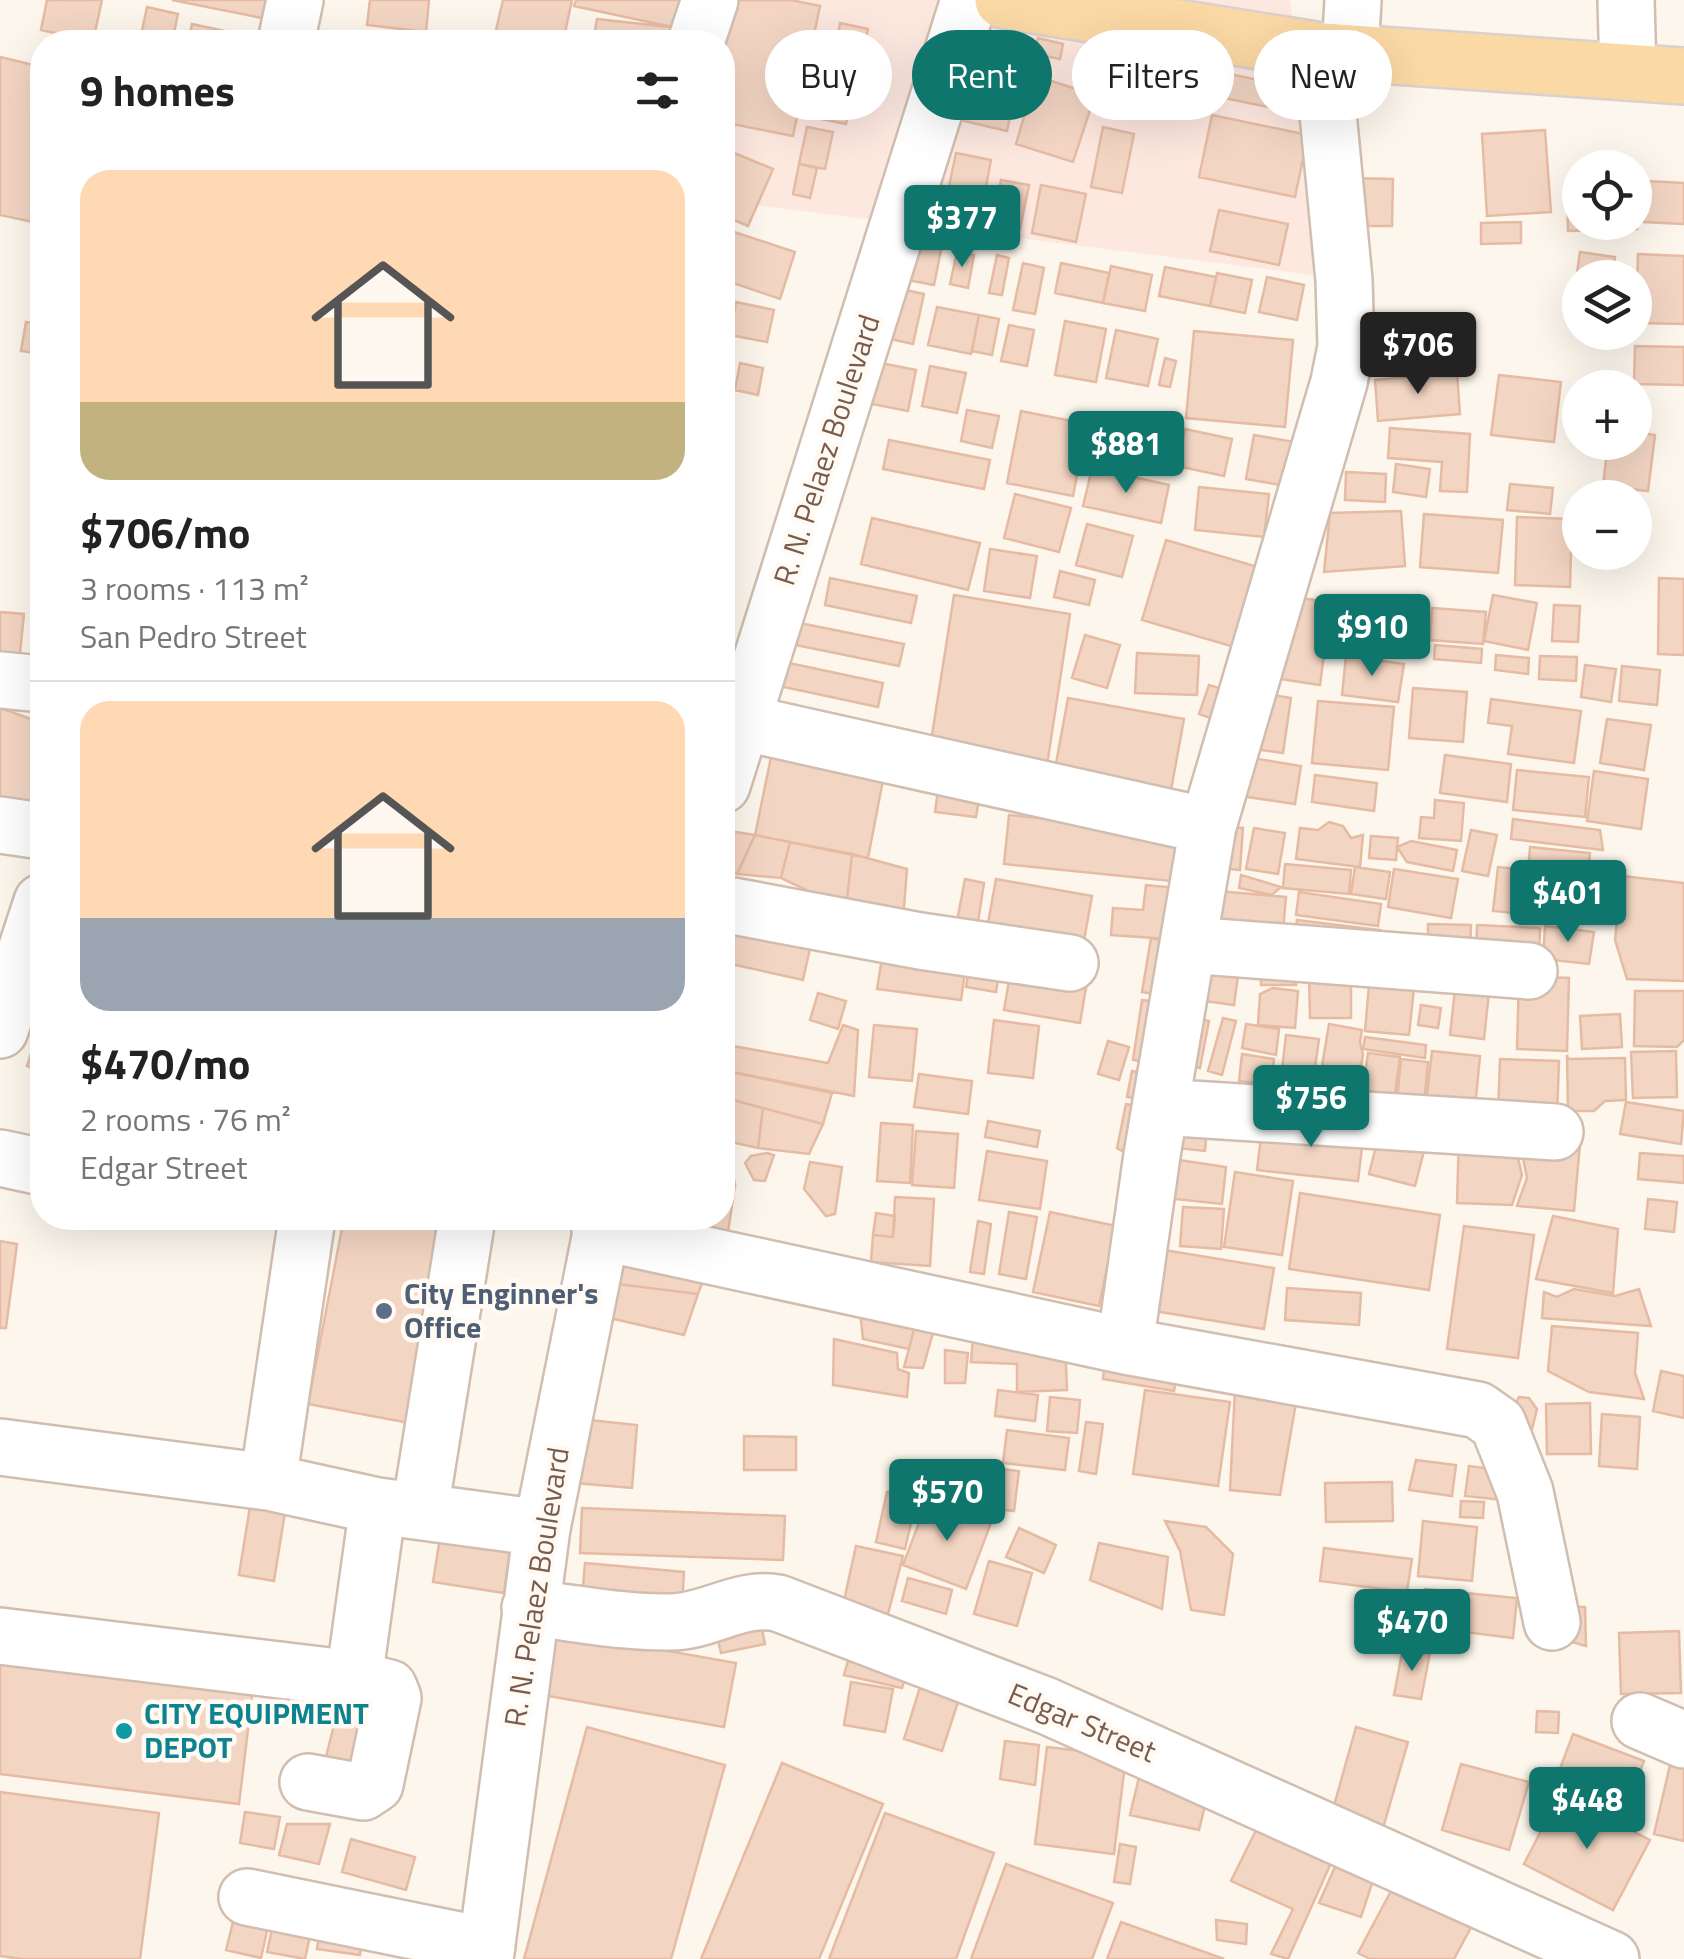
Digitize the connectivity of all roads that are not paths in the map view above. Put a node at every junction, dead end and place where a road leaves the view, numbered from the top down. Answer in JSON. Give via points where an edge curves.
{"nodes":[{"id":1,"x":295,"y":0,"type":"edge"},
{"id":2,"x":710,"y":0,"type":"edge"},
{"id":3,"x":969,"y":0,"type":"edge"},
{"id":4,"x":1002,"y":0,"type":"edge"},
{"id":5,"x":1626,"y":0,"type":"edge"},
{"id":6,"x":1083,"y":7,"type":"edge"},
{"id":7,"x":1216,"y":17,"type":"edge"},
{"id":8,"x":289,"y":30,"type":"edge"},
{"id":9,"x":700,"y":30,"type":"edge"},
{"id":10,"x":1307,"y":30,"type":"edge"},
{"id":11,"x":1392,"y":41,"type":"edge"},
{"id":12,"x":1628,"y":72,"type":"junction"},
{"id":13,"x":1684,"y":76,"type":"edge"},
{"id":14,"x":1343,"y":120,"type":"edge"},
{"id":15,"x":0,"y":680,"type":"edge"},
{"id":16,"x":30,"y":683,"type":"edge"},
{"id":17,"x":741,"y":722,"type":"junction"},
{"id":18,"x":735,"y":742,"type":"edge"},
{"id":19,"x":0,"y":826,"type":"edge"},
{"id":20,"x":1208,"y":826,"type":"junction"},
{"id":21,"x":30,"y":830,"type":"edge"},
{"id":22,"x":735,"y":906,"type":"edge"},
{"id":23,"x":30,"y":939,"type":"edge"},
{"id":24,"x":1190,"y":945,"type":"junction"},
{"id":25,"x":1070,"y":963,"type":"dead end"},
{"id":26,"x":1529,"y":970,"type":"dead end"},
{"id":27,"x":0,"y":1030,"type":"edge"},
{"id":28,"x":1160,"y":1107,"type":"junction"},
{"id":29,"x":1555,"y":1132,"type":"dead end"},
{"id":30,"x":0,"y":1158,"type":"edge"},
{"id":31,"x":30,"y":1164,"type":"edge"},
{"id":32,"x":300,"y":1230,"type":"edge"},
{"id":33,"x":464,"y":1230,"type":"edge"},
{"id":34,"x":601,"y":1230,"type":"edge"},
{"id":35,"x":624,"y":1230,"type":"edge"},
{"id":36,"x":1125,"y":1346,"type":"junction"},
{"id":37,"x":0,"y":1447,"type":"edge"},
{"id":38,"x":268,"y":1482,"type":"junction"},
{"id":39,"x":399,"y":1508,"type":"junction"},
{"id":40,"x":542,"y":1528,"type":"junction"},
{"id":41,"x":530,"y":1608,"type":"junction"},
{"id":42,"x":1552,"y":1622,"type":"dead end"},
{"id":43,"x":0,"y":1636,"type":"edge"},
{"id":44,"x":354,"y":1679,"type":"junction"},
{"id":45,"x":308,"y":1782,"type":"dead end"},
{"id":46,"x":248,"y":1897,"type":"dead end"},
{"id":47,"x":486,"y":1952,"type":"edge"},
{"id":48,"x":1611,"y":1959,"type":"edge"}],
"edges":[{"from":1,"to":8,"type":"street"},
{"from":2,"to":9,"type":"street"},
{"from":3,"to":17,"type":"street","name":"R. N. Pelaez Boulevard"},
{"from":4,"to":6,"type":"main road"},
{"from":5,"to":12,"type":"street"},
{"from":6,"to":7,"type":"main road"},
{"from":7,"to":10,"type":"main road"},
{"from":11,"to":12,"type":"main road"},
{"from":12,"to":13,"type":"main road"},
{"from":14,"to":20,"type":"street","via":[[1346,347]]},
{"from":15,"to":16,"type":"street"},
{"from":17,"to":18,"type":"street","name":"R. N. Pelaez Boulevard"},
{"from":17,"to":20,"type":"street"},
{"from":19,"to":21,"type":"street"},
{"from":20,"to":24,"type":"street"},
{"from":22,"to":25,"type":"street"},
{"from":23,"to":27,"type":"street"},
{"from":24,"to":26,"type":"street"},
{"from":24,"to":28,"type":"street"},
{"from":28,"to":29,"type":"street"},
{"from":28,"to":36,"type":"street"},
{"from":30,"to":31,"type":"street"},
{"from":32,"to":38,"type":"street"},
{"from":33,"to":39,"type":"street"},
{"from":34,"to":40,"type":"street","name":"R. N. Pelaez Boulevard"},
{"from":35,"to":36,"type":"street"},
{"from":36,"to":42,"type":"street","via":[[1492,1417],[1525,1492]]},
{"from":37,"to":38,"type":"street"},
{"from":38,"to":39,"type":"street"},
{"from":39,"to":40,"type":"street"},
{"from":39,"to":44,"type":"street"},
{"from":40,"to":41,"type":"street","name":"R. N. Pelaez Boulevard"},
{"from":41,"to":47,"type":"street","name":"R. N. Pelaez Boulevard"},
{"from":41,"to":48,"type":"street","name":"Edgar Street","via":[[676,1623],[734,1604],[778,1603],[1047,1706]]},
{"from":43,"to":44,"type":"street"},
{"from":44,"to":45,"type":"street","via":[[389,1688],[392,1698],[375,1784],[364,1792]]},
{"from":46,"to":47,"type":"street"}]}
